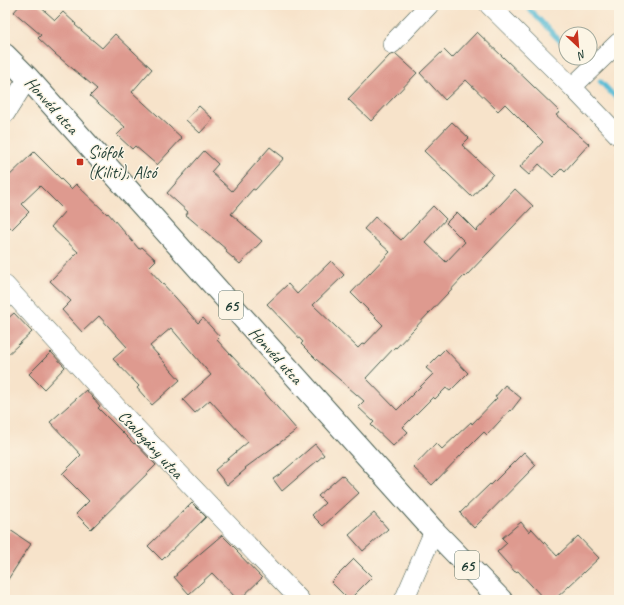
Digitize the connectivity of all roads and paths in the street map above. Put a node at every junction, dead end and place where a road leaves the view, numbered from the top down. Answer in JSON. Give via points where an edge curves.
{"nodes":[{"id":1,"x":429,"y":5,"type":"edge"},
{"id":2,"x":489,"y":5,"type":"edge"},
{"id":3,"x":619,"y":42,"type":"edge"},
{"id":4,"x":392,"y":44,"type":"dead end"},
{"id":5,"x":5,"y":55,"type":"edge"},
{"id":6,"x":28,"y":78,"type":"junction"},
{"id":7,"x":572,"y":87,"type":"junction"},
{"id":8,"x":5,"y":114,"type":"edge"},
{"id":9,"x":619,"y":136,"type":"edge"},
{"id":10,"x":5,"y":285,"type":"edge"},
{"id":11,"x":434,"y":531,"type":"junction"},
{"id":12,"x":300,"y":600,"type":"edge"},
{"id":13,"x":404,"y":600,"type":"edge"},
{"id":14,"x":501,"y":600,"type":"edge"}],
"edges":[{"from":1,"to":4,"type":"street"},
{"from":2,"to":7,"type":"street"},
{"from":3,"to":7,"type":"street"},
{"from":5,"to":6,"type":"main road","name":"Honvéd utca","number":"65"},
{"from":6,"to":8,"type":"street"},
{"from":6,"to":11,"type":"main road","name":"Honvéd utca","number":"65"},
{"from":7,"to":9,"type":"street"},
{"from":10,"to":12,"type":"street","name":"Csalogány utca"},
{"from":11,"to":13,"type":"street"},
{"from":11,"to":14,"type":"main road","name":"Honvéd utca","number":"65"}]}
